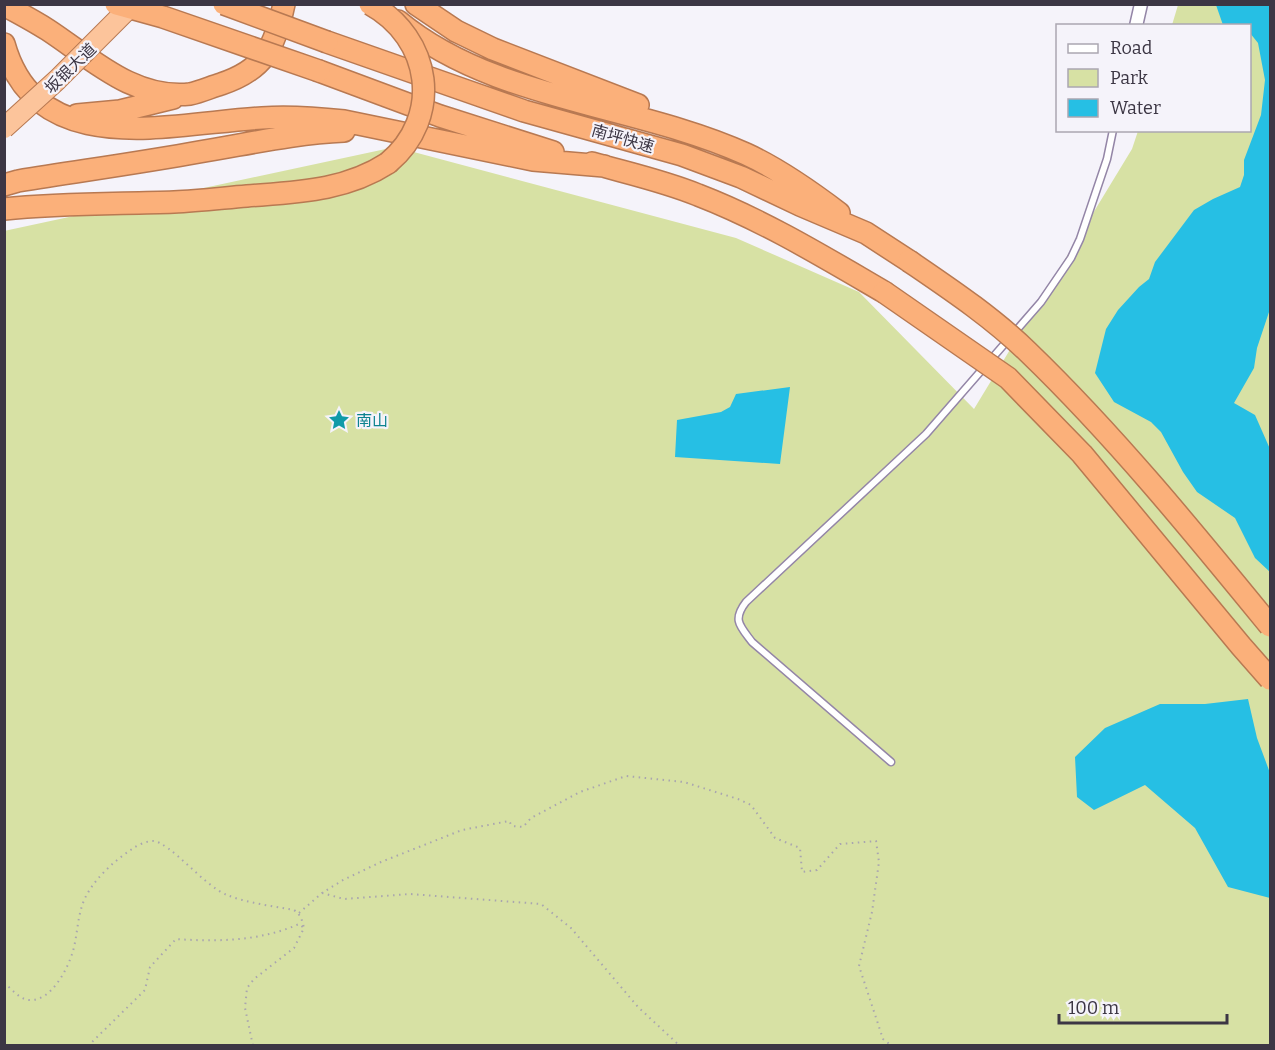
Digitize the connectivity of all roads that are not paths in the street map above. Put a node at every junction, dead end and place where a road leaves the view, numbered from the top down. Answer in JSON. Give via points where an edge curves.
{"nodes":[{"id":1,"x":116,"y":4,"type":"edge"},
{"id":2,"x":133,"y":4,"type":"edge"},
{"id":3,"x":224,"y":4,"type":"edge"},
{"id":4,"x":284,"y":4,"type":"edge"},
{"id":5,"x":370,"y":4,"type":"edge"},
{"id":6,"x":379,"y":4,"type":"edge"},
{"id":7,"x":416,"y":4,"type":"edge"},
{"id":8,"x":1141,"y":4,"type":"edge"},
{"id":9,"x":4,"y":6,"type":"edge"},
{"id":10,"x":1136,"y":24,"type":"edge"},
{"id":11,"x":4,"y":44,"type":"edge"},
{"id":12,"x":192,"y":94,"type":"junction"},
{"id":13,"x":58,"y":114,"type":"junction"},
{"id":14,"x":4,"y":128,"type":"edge"},
{"id":15,"x":388,"y":130,"type":"junction"},
{"id":16,"x":1113,"y":132,"type":"edge"},
{"id":17,"x":705,"y":139,"type":"junction"},
{"id":18,"x":604,"y":166,"type":"junction"},
{"id":19,"x":4,"y":185,"type":"edge"},
{"id":20,"x":4,"y":209,"type":"edge"},
{"id":21,"x":866,"y":232,"type":"junction"},
{"id":22,"x":1270,"y":626,"type":"edge"},
{"id":23,"x":1270,"y":679,"type":"edge"},
{"id":24,"x":891,"y":762,"type":"dead end"}],
"edges":[{"from":1,"to":18,"type":"highway","name":"南坪快速","bridge":true,"via":[[163,17],[441,116]]},
{"from":2,"to":14,"type":"main road","name":"坂银大道","bridge":true},
{"from":3,"to":21,"type":"highway","name":"南坪快速","bridge":true,"via":[[524,111],[682,155]]},
{"from":4,"to":12,"type":"highway","via":[[267,56],[253,70]]},
{"from":5,"to":20,"type":"highway","bridge":true,"via":[[390,17],[409,39],[417,53],[423,80],[422,107],[414,131],[399,154],[374,172],[344,185],[303,192]]},
{"from":6,"to":17,"type":"highway","via":[[417,37],[469,65],[535,89]]},
{"from":7,"to":17,"type":"highway","via":[[456,31],[493,49],[658,114]]},
{"from":8,"to":10,"type":"street"},
{"from":9,"to":12,"type":"highway","via":[[47,29],[112,74],[160,93]]},
{"from":11,"to":13,"type":"highway","via":[[20,79]]},
{"from":12,"to":13,"type":"highway","via":[[120,111]]},
{"from":13,"to":15,"type":"highway","via":[[86,125],[110,128],[287,117],[344,121]]},
{"from":15,"to":18,"type":"highway","via":[[524,158]]},
{"from":15,"to":19,"type":"highway","via":[[304,134]]},
{"from":16,"to":24,"type":"lane","via":[[1080,239],[1041,302],[926,434],[740,611],[740,626],[752,642]]},
{"from":17,"to":21,"type":"highway","via":[[776,170]]},
{"from":18,"to":23,"type":"highway","name":"南坪快速","bridge":true,"via":[[698,195],[812,251],[884,292],[1008,378],[1082,454]]},
{"from":21,"to":22,"type":"highway","name":"南坪快速","bridge":true,"via":[[973,305],[1028,351],[1108,436]]}]}
